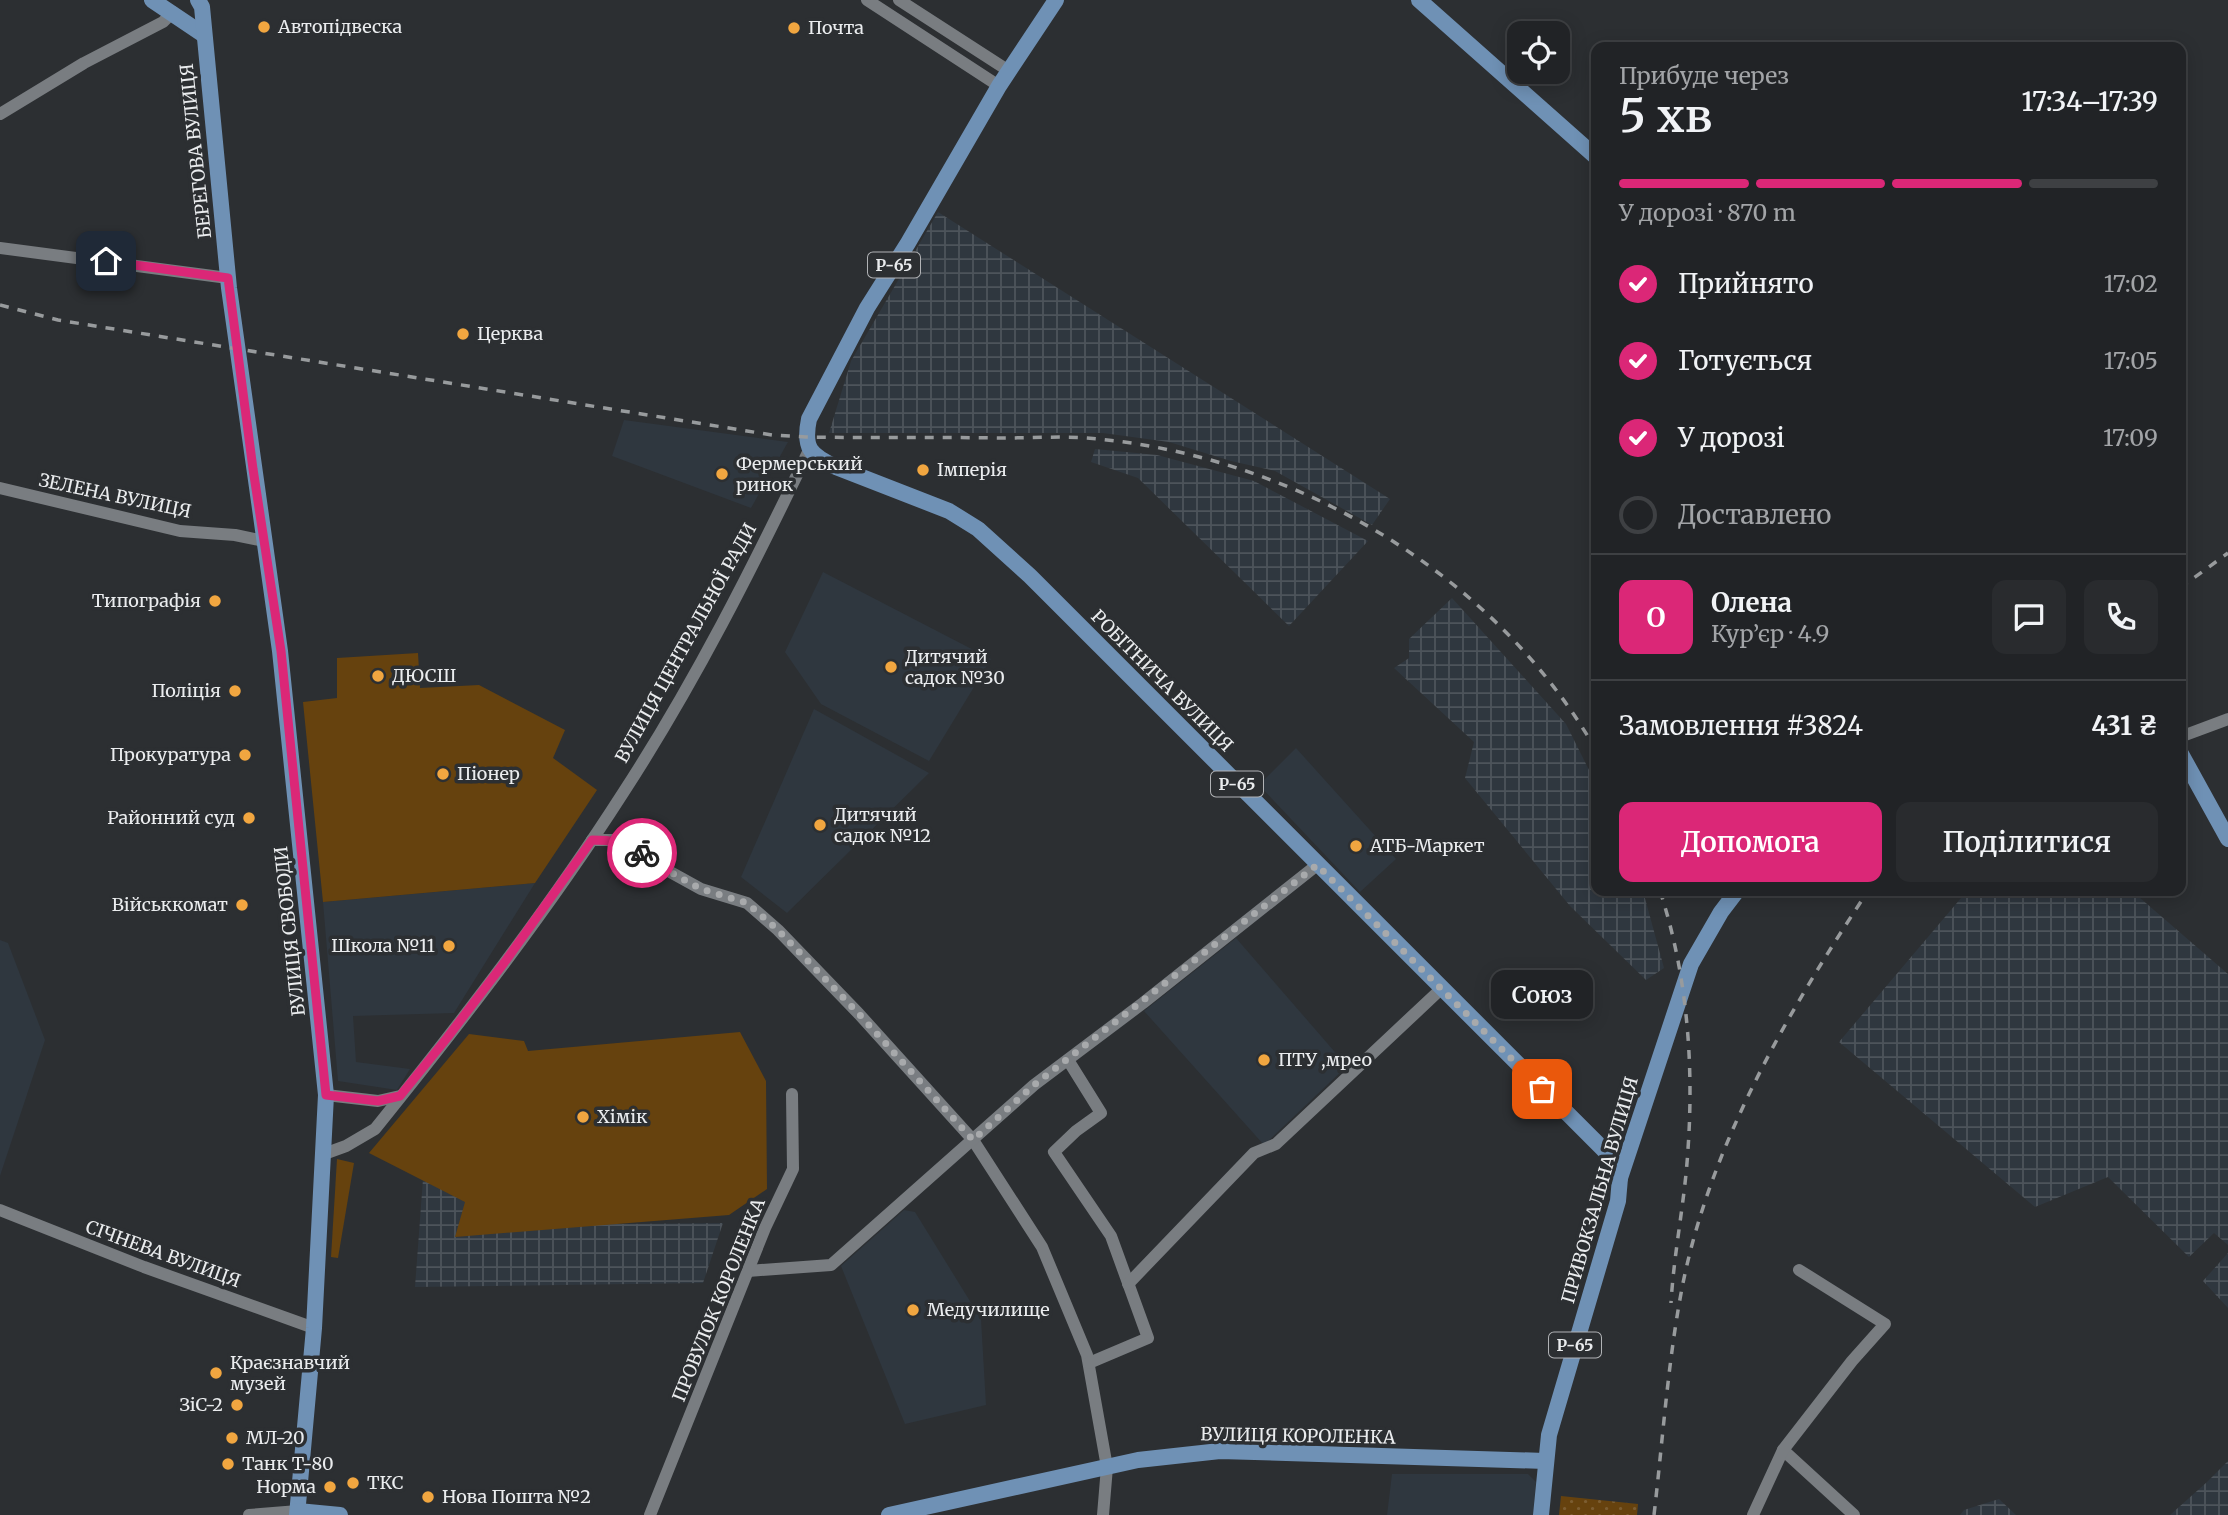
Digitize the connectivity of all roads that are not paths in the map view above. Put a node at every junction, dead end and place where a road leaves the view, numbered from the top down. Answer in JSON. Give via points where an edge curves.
{"nodes":[{"id":1,"x":152,"y":0,"type":"edge"},
{"id":2,"x":867,"y":0,"type":"edge"},
{"id":3,"x":899,"y":0,"type":"edge"},
{"id":4,"x":1056,"y":0,"type":"edge"},
{"id":5,"x":1419,"y":0,"type":"edge"},
{"id":6,"x":201,"y":2,"type":"edge"},
{"id":7,"x":173,"y":12,"type":"junction"},
{"id":8,"x":204,"y":35,"type":"junction"},
{"id":9,"x":1009,"y":71,"type":"junction"},
{"id":10,"x":999,"y":86,"type":"junction"},
{"id":11,"x":0,"y":114,"type":"edge"},
{"id":12,"x":1591,"y":153,"type":"edge"},
{"id":13,"x":0,"y":248,"type":"edge"},
{"id":14,"x":228,"y":278,"type":"junction"},
{"id":15,"x":238,"y":345,"type":"joint"},
{"id":16,"x":809,"y":450,"type":"junction"},
{"id":17,"x":0,"y":488,"type":"edge"},
{"id":18,"x":264,"y":541,"type":"junction"},
{"id":19,"x":2228,"y":719,"type":"edge"},
{"id":20,"x":2186,"y":735,"type":"edge"},
{"id":21,"x":2186,"y":762,"type":"edge"},
{"id":22,"x":2228,"y":839,"type":"edge"},
{"id":23,"x":592,"y":840,"type":"junction"},
{"id":24,"x":1317,"y":865,"type":"junction"},
{"id":25,"x":1733,"y":896,"type":"edge"},
{"id":26,"x":1441,"y":989,"type":"junction"},
{"id":27,"x":1068,"y":1060,"type":"junction"},
{"id":28,"x":793,"y":1094,"type":"dead end"},
{"id":29,"x":326,"y":1095,"type":"junction"},
{"id":30,"x":400,"y":1096,"type":"junction"},
{"id":31,"x":973,"y":1140,"type":"junction"},
{"id":32,"x":324,"y":1154,"type":"junction"},
{"id":33,"x":1620,"y":1178,"type":"junction"},
{"id":34,"x":0,"y":1210,"type":"edge"},
{"id":35,"x":1799,"y":1270,"type":"dead end"},
{"id":36,"x":748,"y":1271,"type":"junction"},
{"id":37,"x":1131,"y":1281,"type":"junction"},
{"id":38,"x":314,"y":1328,"type":"junction"},
{"id":39,"x":1088,"y":1363,"type":"junction"},
{"id":40,"x":1783,"y":1450,"type":"junction"},
{"id":41,"x":1545,"y":1461,"type":"junction"},
{"id":42,"x":1107,"y":1467,"type":"junction"},
{"id":43,"x":297,"y":1513,"type":"edge"},
{"id":44,"x":249,"y":1515,"type":"edge"},
{"id":45,"x":340,"y":1515,"type":"edge"},
{"id":46,"x":650,"y":1515,"type":"edge"},
{"id":47,"x":889,"y":1515,"type":"edge"},
{"id":48,"x":1103,"y":1515,"type":"edge"},
{"id":49,"x":1541,"y":1515,"type":"edge"},
{"id":50,"x":1753,"y":1515,"type":"edge"},
{"id":51,"x":1854,"y":1515,"type":"edge"}],
"edges":[{"from":1,"to":7,"type":"main road"},
{"from":2,"to":10,"type":"street"},
{"from":3,"to":9,"type":"street"},
{"from":4,"to":9,"type":"main road","name":"ВУЛИЦЯ ЦЕНТРАЛЬНОЇ РАДИ","number":"Р-65"},
{"from":5,"to":12,"type":"main road"},
{"from":6,"to":7,"type":"main road","via":[[185,14]]},
{"from":6,"to":8,"type":"main road","name":"БЕРЕГОВА ВУЛИЦЯ"},
{"from":7,"to":8,"type":"main road"},
{"from":7,"to":11,"type":"street","via":[[163,22]]},
{"from":8,"to":14,"type":"main road","name":"БЕРЕГОВА ВУЛИЦЯ"},
{"from":9,"to":10,"type":"main road","name":"ВУЛИЦЯ ЦЕНТРАЛЬНОЇ РАДИ","number":"Р-65"},
{"from":10,"to":16,"type":"main road","name":"ВУЛИЦЯ ЦЕНТРАЛЬНОЇ РАДИ","number":"Р-65","via":[[867,308],[809,419]]},
{"from":13,"to":14,"type":"street"},
{"from":14,"to":15,"type":"main road","name":"БЕРЕГОВА ВУЛИЦЯ"},
{"from":15,"to":18,"type":"main road","name":"ВУЛИЦЯ СВОБОДИ"},
{"from":16,"to":23,"type":"street","name":"ВУЛИЦЯ ЦЕНТРАЛЬНОЇ РАДИ","via":[[708,651]]},
{"from":16,"to":24,"type":"main road","name":"РОБІТНИЧА ВУЛИЦЯ","number":"Р-65","via":[[829,464],[949,511],[978,530],[1030,576]]},
{"from":17,"to":18,"type":"street","name":"ЗЕЛЕНА ВУЛИЦЯ","via":[[180,531]]},
{"from":18,"to":29,"type":"main road","name":"ВУЛИЦЯ СВОБОДИ","via":[[281,651]]},
{"from":19,"to":20,"type":"street"},
{"from":21,"to":22,"type":"main road"},
{"from":23,"to":30,"type":"street","name":"ВУЛИЦЯ ЦЕНТРАЛЬНОЇ РАДИ"},
{"from":23,"to":31,"type":"street","via":[[631,845],[701,889],[747,903],[859,1014]]},
{"from":24,"to":26,"type":"main road","name":"РОБІТНИЧА ВУЛИЦЯ","number":"Р-65"},
{"from":24,"to":27,"type":"street"},
{"from":25,"to":33,"type":"main road","name":"ПРИВОКЗАЛЬНА ВУЛИЦЯ","via":[[1690,964]]},
{"from":26,"to":33,"type":"main road","name":"РОБІТНИЧА ВУЛИЦЯ","number":"Р-65","via":[[1611,1157]]},
{"from":26,"to":37,"type":"street","via":[[1276,1144],[1254,1153]]},
{"from":27,"to":31,"type":"street"},
{"from":27,"to":37,"type":"street","via":[[1101,1113],[1054,1152],[1111,1236]]},
{"from":28,"to":36,"type":"street","name":"ПРОВУЛОК КОРОЛЕНКА","via":[[793,1169]]},
{"from":29,"to":30,"type":"street","via":[[378,1101]]},
{"from":29,"to":32,"type":"main road","name":"ВУЛИЦЯ СВОБОДИ"},
{"from":30,"to":32,"type":"street","name":"ВУЛИЦЯ ЦЕНТРАЛЬНОЇ РАДИ","via":[[375,1129]]},
{"from":31,"to":36,"type":"street","via":[[831,1265]]},
{"from":31,"to":39,"type":"street","via":[[1042,1247]]},
{"from":32,"to":38,"type":"main road","name":"ВУЛИЦЯ СВОБОДИ"},
{"from":33,"to":41,"type":"main road","name":"ПРИВОКЗАЛЬНА ВУЛИЦЯ","number":"Р-65","via":[[1618,1200]]},
{"from":34,"to":38,"type":"street","name":"СІЧНЕВА ВУЛИЦЯ"},
{"from":35,"to":40,"type":"street","via":[[1885,1324]]},
{"from":36,"to":46,"type":"street","name":"ПРОВУЛОК КОРОЛЕНКА"},
{"from":37,"to":39,"type":"street","via":[[1148,1338]]},
{"from":38,"to":43,"type":"main road","name":"ВУЛИЦЯ СВОБОДИ"},
{"from":39,"to":42,"type":"street"},
{"from":40,"to":50,"type":"street"},
{"from":40,"to":51,"type":"street"},
{"from":41,"to":42,"type":"main road","name":"ВУЛИЦЯ КОРОЛЕНКА","via":[[1220,1451]]},
{"from":41,"to":49,"type":"main road","name":"ПРИВОКЗАЛЬНА ВУЛИЦЯ","number":"Р-65"},
{"from":42,"to":47,"type":"main road","name":"ВУЛИЦЯ КОРОЛЕНКА"},
{"from":42,"to":48,"type":"street"},
{"from":43,"to":44,"type":"street"},
{"from":43,"to":45,"type":"main road"}]}
